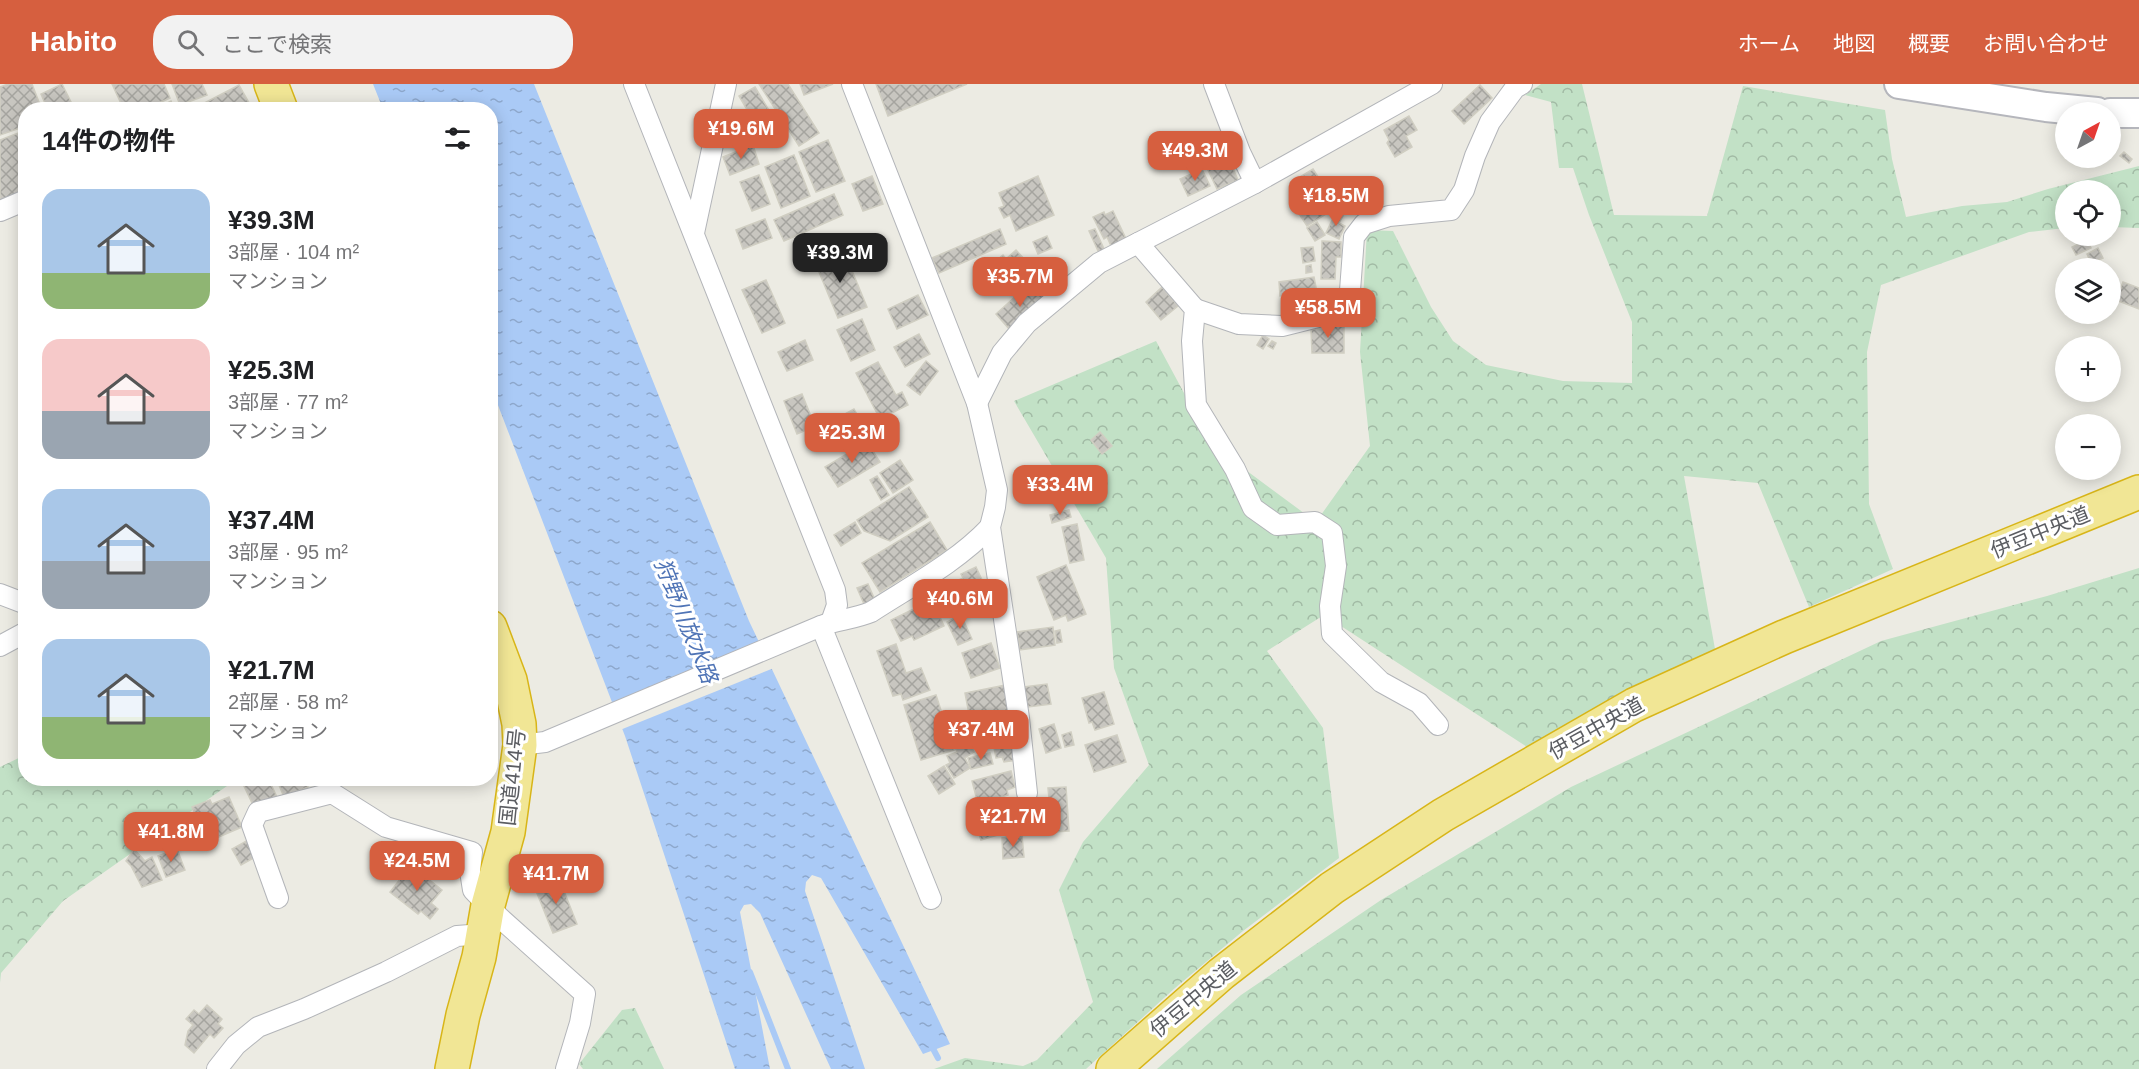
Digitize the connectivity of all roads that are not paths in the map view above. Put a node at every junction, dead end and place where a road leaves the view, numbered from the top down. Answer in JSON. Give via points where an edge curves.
{"nodes":[{"id":1,"x":271,"y":84,"type":"edge"},
{"id":2,"x":634,"y":84,"type":"edge"},
{"id":3,"x":726,"y":84,"type":"edge"},
{"id":4,"x":852,"y":84,"type":"edge"},
{"id":5,"x":1214,"y":84,"type":"edge"},
{"id":6,"x":1432,"y":84,"type":"edge"},
{"id":7,"x":1522,"y":84,"type":"edge"},
{"id":8,"x":1899,"y":84,"type":"edge"},
{"id":9,"x":1955,"y":89,"type":"edge"},
{"id":10,"x":278,"y":102,"type":"edge"},
{"id":11,"x":2055,"y":105,"type":"edge"},
{"id":12,"x":2121,"y":113,"type":"edge"},
{"id":13,"x":2139,"y":113,"type":"edge"},
{"id":14,"x":1255,"y":183,"type":"junction"},
{"id":15,"x":18,"y":203,"type":"edge"},
{"id":16,"x":0,"y":211,"type":"edge"},
{"id":17,"x":694,"y":233,"type":"junction"},
{"id":18,"x":1138,"y":243,"type":"junction"},
{"id":19,"x":1195,"y":309,"type":"junction"},
{"id":20,"x":977,"y":403,"type":"junction"},
{"id":21,"x":2139,"y":492,"type":"edge"},
{"id":22,"x":2139,"y":510,"type":"edge"},
{"id":23,"x":990,"y":527,"type":"junction"},
{"id":24,"x":0,"y":594,"type":"edge"},
{"id":25,"x":18,"y":601,"type":"edge"},
{"id":26,"x":820,"y":627,"type":"junction"},
{"id":27,"x":18,"y":636,"type":"edge"},
{"id":28,"x":0,"y":646,"type":"edge"},
{"id":29,"x":498,"y":648,"type":"edge"},
{"id":30,"x":1438,"y":724,"type":"dead end"},
{"id":31,"x":520,"y":745,"type":"junction"},
{"id":32,"x":1027,"y":793,"type":"dead end"},
{"id":33,"x":279,"y":898,"type":"dead end"},
{"id":34,"x":931,"y":899,"type":"dead end"},
{"id":35,"x":485,"y":919,"type":"junction"},
{"id":36,"x":217,"y":1069,"type":"edge"},
{"id":37,"x":452,"y":1069,"type":"edge"},
{"id":38,"x":566,"y":1069,"type":"edge"},
{"id":39,"x":1113,"y":1069,"type":"edge"},
{"id":40,"x":1128,"y":1069,"type":"edge"}],
"edges":[{"from":1,"to":10,"type":"highway"},
{"from":2,"to":17,"type":"street"},
{"from":3,"to":17,"type":"street"},
{"from":4,"to":20,"type":"street"},
{"from":5,"to":14,"type":"street"},
{"from":6,"to":14,"type":"street"},
{"from":7,"to":19,"type":"street","via":[[1490,122],[1464,190],[1451,210],[1389,216],[1364,224],[1354,237],[1349,304],[1342,311],[1282,326],[1239,324]]},
{"from":8,"to":9,"type":"main road"},
{"from":9,"to":11,"type":"main road"},
{"from":12,"to":13,"type":"main road"},
{"from":14,"to":18,"type":"street"},
{"from":15,"to":16,"type":"street"},
{"from":17,"to":26,"type":"street","via":[[835,590],[837,605]]},
{"from":18,"to":19,"type":"street"},
{"from":18,"to":20,"type":"street","via":[[1099,263],[1027,323],[1002,353]]},
{"from":19,"to":30,"type":"street","via":[[1192,341],[1196,405],[1253,508],[1277,525],[1316,522],[1332,533],[1336,566],[1330,606],[1332,634],[1382,682],[1419,703]]},
{"from":20,"to":23,"type":"street","via":[[997,490]]},
{"from":21,"to":39,"type":"highway","name":"伊豆中央道","via":[[1784,637],[1634,705],[1443,815],[1332,888],[1221,974]]},
{"from":22,"to":40,"type":"highway","name":"伊豆中央道","via":[[1784,650],[1667,703],[1529,778],[1436,831],[1335,898]]},
{"from":23,"to":26,"type":"street","via":[[959,554],[871,612]]},
{"from":23,"to":32,"type":"street"},
{"from":24,"to":25,"type":"street"},
{"from":26,"to":31,"type":"street","via":[[544,742]]},
{"from":26,"to":34,"type":"street"},
{"from":27,"to":28,"type":"street"},
{"from":29,"to":31,"type":"highway","name":"国道414号","via":[[510,680]]},
{"from":31,"to":35,"type":"highway","name":"国道414号","via":[[508,832]]},
{"from":33,"to":35,"type":"street","via":[[252,825],[258,812],[332,792],[386,827],[472,852],[473,890]]},
{"from":35,"to":36,"type":"street","via":[[386,972],[258,1027],[236,1045]]},
{"from":35,"to":37,"type":"highway","name":"国道414号"},
{"from":35,"to":38,"type":"street","via":[[585,994]]}]}
